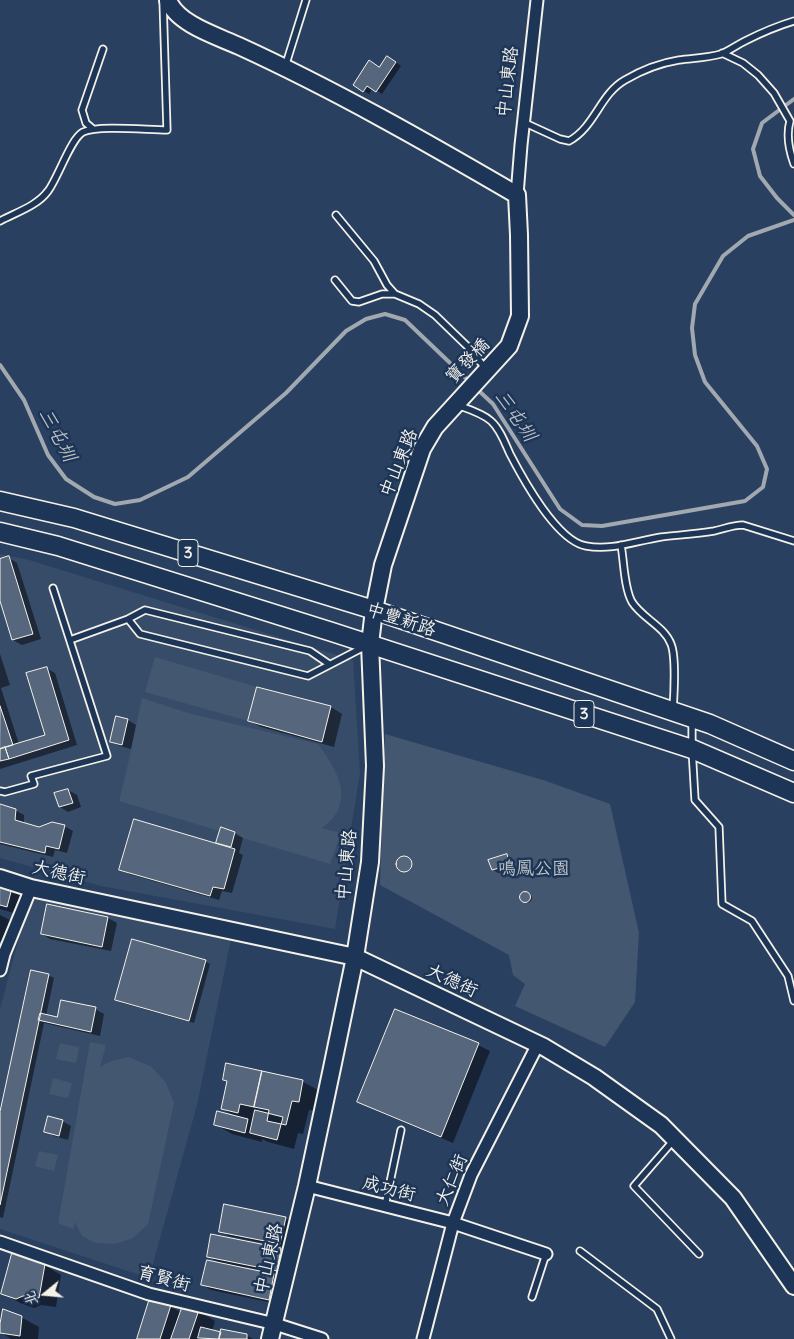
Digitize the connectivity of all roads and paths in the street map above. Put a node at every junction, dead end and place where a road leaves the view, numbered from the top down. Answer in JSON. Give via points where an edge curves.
{"nodes":[{"id":1,"x":163,"y":0,"type":"edge"},
{"id":2,"x":168,"y":0,"type":"edge"},
{"id":3,"x":306,"y":0,"type":"edge"},
{"id":4,"x":537,"y":0,"type":"edge"},
{"id":5,"x":794,"y":21,"type":"edge"},
{"id":6,"x":103,"y":49,"type":"dead end"},
{"id":7,"x":722,"y":53,"type":"junction"},
{"id":8,"x":285,"y":67,"type":"junction"},
{"id":9,"x":790,"y":119,"type":"edge"},
{"id":10,"x":523,"y":122,"type":"junction"},
{"id":11,"x":94,"y":129,"type":"junction"},
{"id":12,"x":794,"y":164,"type":"edge"},
{"id":13,"x":517,"y":195,"type":"junction"},
{"id":14,"x":336,"y":215,"type":"dead end"},
{"id":15,"x":0,"y":221,"type":"edge"},
{"id":16,"x":335,"y":280,"type":"dead end"},
{"id":17,"x":395,"y":294,"type":"junction"},
{"id":18,"x":509,"y":346,"type":"joint"},
{"id":19,"x":487,"y":371,"type":"junction"},
{"id":20,"x":455,"y":404,"type":"junction"},
{"id":21,"x":0,"y":501,"type":"edge"},
{"id":22,"x":0,"y":532,"type":"edge"},
{"id":23,"x":794,"y":541,"type":"edge"},
{"id":24,"x":621,"y":545,"type":"junction"},
{"id":25,"x":53,"y":588,"type":"dead end"},
{"id":26,"x":374,"y":610,"type":"junction"},
{"id":27,"x":128,"y":619,"type":"junction"},
{"id":28,"x":70,"y":640,"type":"junction"},
{"id":29,"x":370,"y":644,"type":"junction"},
{"id":30,"x":329,"y":664,"type":"junction"},
{"id":31,"x":673,"y":712,"type":"junction"},
{"id":32,"x":692,"y":718,"type":"junction"},
{"id":33,"x":692,"y":749,"type":"junction"},
{"id":34,"x":794,"y":761,"type":"edge"},
{"id":35,"x":0,"y":791,"type":"edge"},
{"id":36,"x":794,"y":793,"type":"edge"},
{"id":37,"x":0,"y":878,"type":"edge"},
{"id":38,"x":31,"y":888,"type":"junction"},
{"id":39,"x":2,"y":954,"type":"edge"},
{"id":40,"x":355,"y":957,"type":"junction"},
{"id":41,"x":0,"y":970,"type":"edge"},
{"id":42,"x":794,"y":1001,"type":"edge"},
{"id":43,"x":538,"y":1044,"type":"junction"},
{"id":44,"x":401,"y":1130,"type":"dead end"},
{"id":45,"x":675,"y":1139,"type":"junction"},
{"id":46,"x":307,"y":1186,"type":"junction"},
{"id":47,"x":385,"y":1206,"type":"junction"},
{"id":48,"x":453,"y":1223,"type":"junction"},
{"id":49,"x":1,"y":1246,"type":"edge"},
{"id":50,"x":580,"y":1251,"type":"dead end"},
{"id":51,"x":546,"y":1254,"type":"joint"},
{"id":52,"x":699,"y":1254,"type":"dead end"},
{"id":53,"x":794,"y":1286,"type":"edge"},
{"id":54,"x":532,"y":1297,"type":"dead end"},
{"id":55,"x":272,"y":1332,"type":"edge"},
{"id":56,"x":322,"y":1339,"type":"edge"},
{"id":57,"x":423,"y":1339,"type":"edge"},
{"id":58,"x":671,"y":1339,"type":"edge"}],
"edges":[{"from":1,"to":11,"type":"lane","via":[[167,130]]},
{"from":2,"to":8,"type":"street","via":[[181,18],[198,28]]},
{"from":3,"to":8,"type":"lane"},
{"from":4,"to":10,"type":"street","name":"中山東路"},
{"from":5,"to":7,"type":"lane","via":[[774,27]]},
{"from":6,"to":11,"type":"lane","via":[[82,110],[86,123]]},
{"from":7,"to":9,"type":"lane","via":[[743,62],[774,93]]},
{"from":7,"to":10,"type":"lane","via":[[651,67],[624,80],[610,91],[591,122],[569,141]]},
{"from":8,"to":13,"type":"street","via":[[379,115]]},
{"from":9,"to":12,"type":"lane","via":[[789,146]]},
{"from":10,"to":13,"type":"street","name":"中山東路"},
{"from":11,"to":15,"type":"lane","via":[[81,133],[72,145],[48,192],[36,203]]},
{"from":13,"to":18,"type":"street","name":"中山東路","via":[[520,316]]},
{"from":14,"to":17,"type":"lane","via":[[374,261]]},
{"from":16,"to":17,"type":"lane","via":[[352,301]]},
{"from":17,"to":19,"type":"lane","via":[[435,315]]},
{"from":18,"to":19,"type":"street","name":"寶發橋"},
{"from":19,"to":20,"type":"street","name":"寶發橋"},
{"from":20,"to":24,"type":"lane","via":[[482,415],[496,426],[526,484],[559,528],[574,542],[602,548]]},
{"from":20,"to":26,"type":"street","name":"中山東路","via":[[435,427],[422,449],[383,565]]},
{"from":21,"to":26,"type":"main road","name":"中豐新路","number":"3","via":[[74,518]]},
{"from":22,"to":29,"type":"main road","name":"中豐新路","number":"3","via":[[58,546]]},
{"from":23,"to":24,"type":"lane","via":[[735,525]]},
{"from":24,"to":31,"type":"lane","via":[[632,601],[671,643]]},
{"from":25,"to":28,"type":"lane"},
{"from":26,"to":29,"type":"street","name":"中山東路"},
{"from":26,"to":31,"type":"main road","name":"中豐新路","number":"3"},
{"from":27,"to":28,"type":"lane"},
{"from":27,"to":30,"type":"lane","via":[[145,610],[310,651]]},
{"from":27,"to":30,"type":"lane","via":[[140,634],[308,676]]},
{"from":28,"to":35,"type":"lane","via":[[107,756],[31,776],[34,784]]},
{"from":29,"to":30,"type":"lane"},
{"from":29,"to":33,"type":"main road","name":"中豐新路","number":"3"},
{"from":29,"to":40,"type":"street","name":"中山東路","via":[[376,766],[370,862]]},
{"from":31,"to":32,"type":"main road","name":"中豐新路","number":"3"},
{"from":32,"to":33,"type":"lane"},
{"from":32,"to":34,"type":"main road","name":"中豐新路","number":"3"},
{"from":33,"to":36,"type":"main road","name":"中豐新路","number":"3"},
{"from":33,"to":42,"type":"lane","via":[[695,800],[719,827],[722,904],[752,921],[788,976]]},
{"from":37,"to":38,"type":"street","name":"大德街"},
{"from":38,"to":39,"type":"street"},
{"from":38,"to":40,"type":"street","name":"大德街"},
{"from":39,"to":41,"type":"street"},
{"from":40,"to":43,"type":"street","name":"大德街"},
{"from":40,"to":46,"type":"street","name":"中山東路"},
{"from":43,"to":45,"type":"street","name":"大德街","via":[[594,1077]]},
{"from":43,"to":48,"type":"street","name":"大仁街","via":[[471,1175]]},
{"from":44,"to":47,"type":"lane"},
{"from":45,"to":52,"type":"lane","via":[[634,1186]]},
{"from":45,"to":53,"type":"street","name":"大德街","via":[[734,1198]]},
{"from":46,"to":47,"type":"street","name":"成功街"},
{"from":46,"to":55,"type":"street","name":"中山東路"},
{"from":47,"to":48,"type":"street","name":"成功街"},
{"from":48,"to":51,"type":"street","name":"成功街"},
{"from":48,"to":57,"type":"street","name":"大仁街"},
{"from":49,"to":55,"type":"street","name":"育賢街"},
{"from":50,"to":58,"type":"lane","via":[[657,1309]]},
{"from":51,"to":54,"type":"lane"},
{"from":55,"to":56,"type":"street","name":"育賢街"}]}
